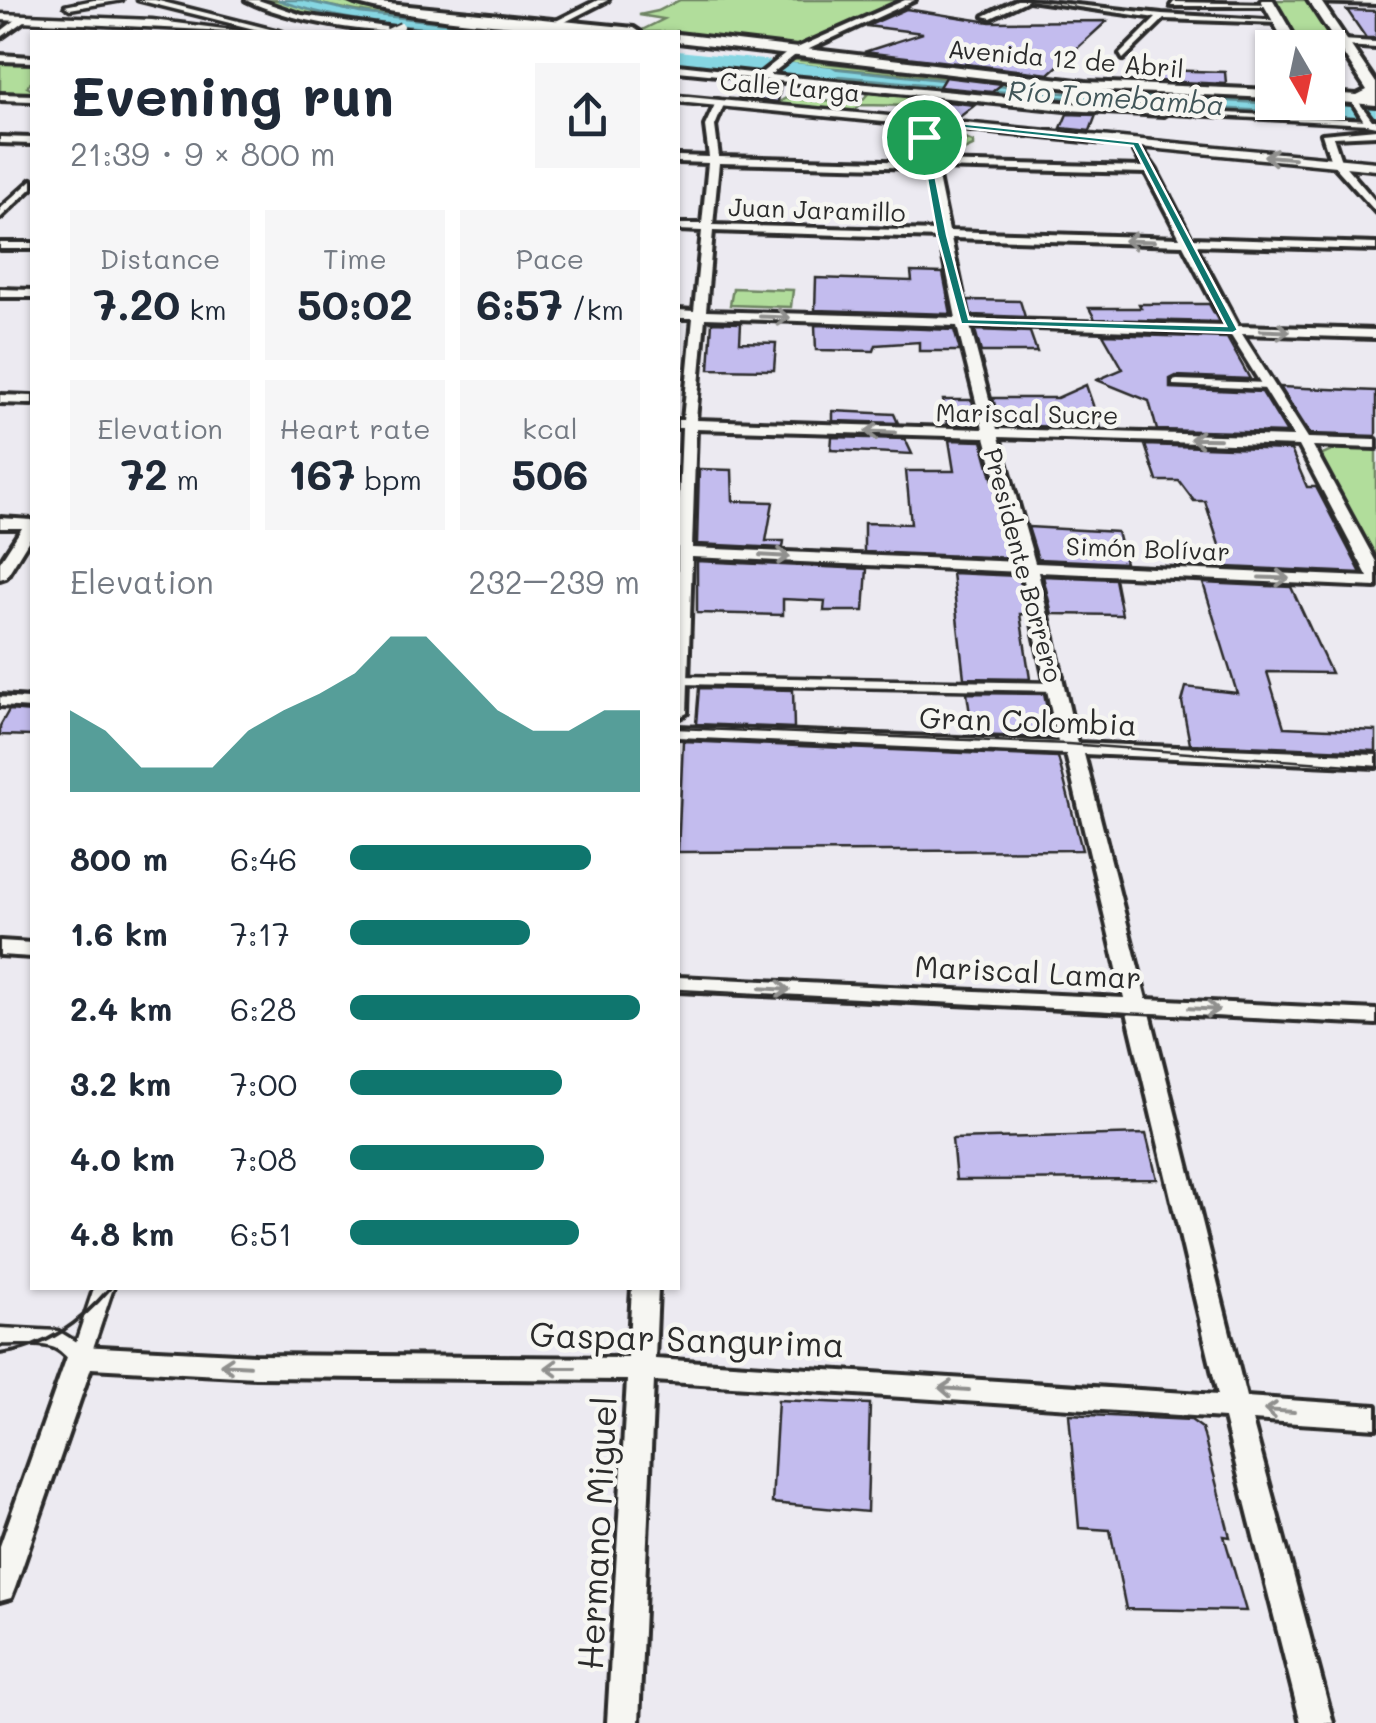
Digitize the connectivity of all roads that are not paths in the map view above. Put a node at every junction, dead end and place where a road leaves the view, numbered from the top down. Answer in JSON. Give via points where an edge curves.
{"nodes":[{"id":1,"x":117,"y":0,"type":"edge"},
{"id":2,"x":250,"y":0,"type":"edge"},
{"id":3,"x":345,"y":0,"type":"edge"},
{"id":4,"x":354,"y":0,"type":"edge"},
{"id":5,"x":364,"y":0,"type":"edge"},
{"id":6,"x":604,"y":0,"type":"edge"},
{"id":7,"x":911,"y":0,"type":"edge"},
{"id":8,"x":1024,"y":0,"type":"edge"},
{"id":9,"x":1033,"y":0,"type":"edge"},
{"id":10,"x":1314,"y":0,"type":"edge"},
{"id":11,"x":147,"y":1,"type":"edge"},
{"id":12,"x":484,"y":2,"type":"edge"},
{"id":13,"x":1376,"y":2,"type":"edge"},
{"id":14,"x":1269,"y":3,"type":"edge"},
{"id":15,"x":0,"y":9,"type":"edge"},
{"id":16,"x":1108,"y":9,"type":"junction"},
{"id":17,"x":434,"y":11,"type":"junction"},
{"id":18,"x":988,"y":16,"type":"dead end"},
{"id":19,"x":1162,"y":16,"type":"junction"},
{"id":20,"x":0,"y":17,"type":"edge"},
{"id":21,"x":24,"y":18,"type":"junction"},
{"id":22,"x":1279,"y":22,"type":"junction"},
{"id":23,"x":556,"y":23,"type":"junction"},
{"id":24,"x":401,"y":26,"type":"dead end"},
{"id":25,"x":198,"y":30,"type":"edge"},
{"id":26,"x":269,"y":30,"type":"edge"},
{"id":27,"x":392,"y":30,"type":"edge"},
{"id":28,"x":402,"y":30,"type":"edge"},
{"id":29,"x":617,"y":30,"type":"edge"},
{"id":30,"x":1284,"y":30,"type":"edge"},
{"id":31,"x":1334,"y":30,"type":"edge"},
{"id":32,"x":0,"y":36,"type":"edge"},
{"id":33,"x":680,"y":38,"type":"edge"},
{"id":34,"x":1345,"y":44,"type":"edge"},
{"id":35,"x":1376,"y":45,"type":"edge"},
{"id":36,"x":1345,"y":49,"type":"edge"},
{"id":37,"x":1123,"y":56,"type":"dead end"},
{"id":38,"x":0,"y":58,"type":"edge"},
{"id":39,"x":785,"y":58,"type":"junction"},
{"id":40,"x":30,"y":60,"type":"edge"},
{"id":41,"x":680,"y":68,"type":"edge"},
{"id":42,"x":764,"y":75,"type":"junction"},
{"id":43,"x":1083,"y":89,"type":"junction"},
{"id":44,"x":1255,"y":94,"type":"edge"},
{"id":45,"x":0,"y":97,"type":"edge"},
{"id":46,"x":30,"y":97,"type":"edge"},
{"id":47,"x":1366,"y":98,"type":"edge"},
{"id":48,"x":680,"y":99,"type":"edge"},
{"id":49,"x":720,"y":102,"type":"junction"},
{"id":50,"x":1067,"y":105,"type":"junction"},
{"id":51,"x":1164,"y":112,"type":"joint"},
{"id":52,"x":920,"y":122,"type":"junction"},
{"id":53,"x":1372,"y":124,"type":"edge"},
{"id":54,"x":0,"y":140,"type":"edge"},
{"id":55,"x":30,"y":141,"type":"edge"},
{"id":56,"x":1136,"y":144,"type":"junction"},
{"id":57,"x":680,"y":159,"type":"edge"},
{"id":58,"x":714,"y":160,"type":"junction"},
{"id":59,"x":1336,"y":162,"type":"junction"},
{"id":60,"x":930,"y":166,"type":"junction"},
{"id":61,"x":1376,"y":166,"type":"edge"},
{"id":62,"x":1150,"y":170,"type":"junction"},
{"id":63,"x":30,"y":185,"type":"edge"},
{"id":64,"x":1376,"y":209,"type":"edge"},
{"id":65,"x":21,"y":212,"type":"dead end"},
{"id":66,"x":1,"y":213,"type":"edge"},
{"id":67,"x":680,"y":227,"type":"edge"},
{"id":68,"x":705,"y":228,"type":"junction"},
{"id":69,"x":942,"y":235,"type":"junction"},
{"id":70,"x":1187,"y":242,"type":"junction"},
{"id":71,"x":0,"y":246,"type":"edge"},
{"id":72,"x":30,"y":246,"type":"edge"},
{"id":73,"x":1376,"y":248,"type":"edge"},
{"id":74,"x":0,"y":292,"type":"edge"},
{"id":75,"x":30,"y":294,"type":"edge"},
{"id":76,"x":680,"y":314,"type":"edge"},
{"id":77,"x":700,"y":315,"type":"junction"},
{"id":78,"x":965,"y":322,"type":"junction"},
{"id":79,"x":1233,"y":330,"type":"junction"},
{"id":80,"x":1376,"y":334,"type":"edge"},
{"id":81,"x":1177,"y":383,"type":"dead end"},
{"id":82,"x":1268,"y":386,"type":"junction"},
{"id":83,"x":0,"y":399,"type":"edge"},
{"id":84,"x":30,"y":400,"type":"edge"},
{"id":85,"x":683,"y":424,"type":"edge"},
{"id":86,"x":989,"y":435,"type":"junction"},
{"id":87,"x":1303,"y":441,"type":"junction"},
{"id":88,"x":1376,"y":444,"type":"edge"},
{"id":89,"x":0,"y":522,"type":"edge"},
{"id":90,"x":30,"y":524,"type":"edge"},
{"id":91,"x":30,"y":527,"type":"edge"},
{"id":92,"x":681,"y":552,"type":"edge"},
{"id":93,"x":1029,"y":568,"type":"junction"},
{"id":94,"x":0,"y":574,"type":"edge"},
{"id":95,"x":1376,"y":579,"type":"edge"},
{"id":96,"x":680,"y":595,"type":"edge"},
{"id":97,"x":680,"y":680,"type":"edge"},
{"id":98,"x":1057,"y":687,"type":"junction"},
{"id":99,"x":0,"y":702,"type":"edge"},
{"id":100,"x":30,"y":703,"type":"edge"},
{"id":101,"x":680,"y":732,"type":"edge"},
{"id":102,"x":1074,"y":750,"type":"junction"},
{"id":103,"x":1376,"y":762,"type":"edge"},
{"id":104,"x":0,"y":948,"type":"edge"},
{"id":105,"x":30,"y":950,"type":"edge"},
{"id":106,"x":680,"y":984,"type":"edge"},
{"id":107,"x":1136,"y":1006,"type":"junction"},
{"id":108,"x":1376,"y":1018,"type":"edge"},
{"id":109,"x":102,"y":1290,"type":"edge"},
{"id":110,"x":645,"y":1290,"type":"edge"},
{"id":111,"x":0,"y":1336,"type":"edge"},
{"id":112,"x":81,"y":1357,"type":"junction"},
{"id":113,"x":642,"y":1369,"type":"junction"},
{"id":114,"x":1235,"y":1408,"type":"junction"},
{"id":115,"x":1376,"y":1417,"type":"edge"},
{"id":116,"x":0,"y":1588,"type":"edge"},
{"id":117,"x":623,"y":1723,"type":"edge"},
{"id":118,"x":1317,"y":1723,"type":"edge"}],
"edges":[{"from":1,"to":15,"type":"street"},
{"from":2,"to":28,"type":"street","via":[[301,17]]},
{"from":3,"to":17,"type":"main road"},
{"from":4,"to":17,"type":"main road"},
{"from":5,"to":17,"type":"main road"},
{"from":6,"to":23,"type":"street"},
{"from":7,"to":39,"type":"street"},
{"from":8,"to":18,"type":"street"},
{"from":9,"to":16,"type":"street"},
{"from":10,"to":13,"type":"street"},
{"from":10,"to":31,"type":"main road"},
{"from":11,"to":26,"type":"street"},
{"from":12,"to":17,"type":"main road"},
{"from":14,"to":16,"type":"street"},
{"from":14,"to":22,"type":"main road"},
{"from":16,"to":19,"type":"street"},
{"from":17,"to":23,"type":"main road"},
{"from":19,"to":22,"type":"street"},
{"from":19,"to":37,"type":"street"},
{"from":20,"to":21,"type":"street"},
{"from":21,"to":25,"type":"street"},
{"from":21,"to":32,"type":"street"},
{"from":22,"to":30,"type":"main road"},
{"from":23,"to":29,"type":"main road"},
{"from":24,"to":27,"type":"street","bridge":true},
{"from":33,"to":39,"type":"main road","name":"Avenida 12 de Abril"},
{"from":34,"to":35,"type":"street"},
{"from":36,"to":47,"type":"main road"},
{"from":38,"to":40,"type":"street"},
{"from":39,"to":42,"type":"street"},
{"from":39,"to":43,"type":"main road","name":"Avenida 12 de Abril"},
{"from":41,"to":42,"type":"street"},
{"from":42,"to":50,"type":"street"},
{"from":43,"to":44,"type":"main road","name":"Avenida 12 de Abril"},
{"from":43,"to":50,"type":"street"},
{"from":45,"to":46,"type":"street"},
{"from":47,"to":53,"type":"street"},
{"from":48,"to":49,"type":"street","name":"Calle Larga"},
{"from":49,"to":52,"type":"street","name":"Calle Larga"},
{"from":49,"to":58,"type":"street","via":[[710,126]]},
{"from":50,"to":51,"type":"street"},
{"from":51,"to":53,"type":"street"},
{"from":52,"to":56,"type":"street","name":"Calle Larga"},
{"from":52,"to":60,"type":"street","name":"Presidente Borrero"},
{"from":53,"to":59,"type":"street","via":[[1327,134]]},
{"from":54,"to":55,"type":"street"},
{"from":59,"to":56,"type":"street","name":"Calle Larga","one_way":true},
{"from":56,"to":62,"type":"street"},
{"from":57,"to":58,"type":"street"},
{"from":58,"to":60,"type":"street"},
{"from":58,"to":68,"type":"street"},
{"from":59,"to":61,"type":"street","name":"Calle Larga"},
{"from":59,"to":64,"type":"street"},
{"from":60,"to":62,"type":"street"},
{"from":60,"to":69,"type":"street","name":"Presidente Borrero"},
{"from":62,"to":70,"type":"street"},
{"from":63,"to":66,"type":"street"},
{"from":65,"to":66,"type":"street"},
{"from":67,"to":68,"type":"street","name":"Juan Jaramillo"},
{"from":68,"to":69,"type":"street","name":"Juan Jaramillo"},
{"from":68,"to":77,"type":"street"},
{"from":70,"to":69,"type":"street","name":"Juan Jaramillo","one_way":true},
{"from":69,"to":78,"type":"street","name":"Presidente Borrero"},
{"from":70,"to":73,"type":"street","name":"Juan Jaramillo"},
{"from":70,"to":79,"type":"street"},
{"from":71,"to":72,"type":"street"},
{"from":74,"to":75,"type":"street"},
{"from":76,"to":77,"type":"street"},
{"from":77,"to":78,"type":"street","one_way":true},
{"from":77,"to":85,"type":"street"},
{"from":78,"to":79,"type":"street"},
{"from":78,"to":86,"type":"street","name":"Presidente Borrero"},
{"from":79,"to":80,"type":"street","one_way":true},
{"from":79,"to":82,"type":"street"},
{"from":81,"to":82,"type":"street"},
{"from":82,"to":87,"type":"street"},
{"from":83,"to":84,"type":"street"},
{"from":86,"to":85,"type":"street","name":"Mariscal Sucre","one_way":true},
{"from":85,"to":92,"type":"street"},
{"from":87,"to":86,"type":"street","name":"Mariscal Sucre","one_way":true},
{"from":86,"to":93,"type":"street","name":"Presidente Borrero"},
{"from":87,"to":88,"type":"street","name":"Mariscal Sucre"},
{"from":87,"to":95,"type":"street"},
{"from":89,"to":90,"type":"street"},
{"from":91,"to":94,"type":"street"},
{"from":92,"to":93,"type":"street","name":"Simón Bolívar","one_way":true},
{"from":92,"to":96,"type":"street"},
{"from":93,"to":95,"type":"street","name":"Simón Bolívar","one_way":true},
{"from":93,"to":98,"type":"street","name":"Presidente Borrero"},
{"from":97,"to":98,"type":"street"},
{"from":98,"to":102,"type":"street","name":"Presidente Borrero"},
{"from":99,"to":100,"type":"street"},
{"from":101,"to":102,"type":"street","name":"Gran Colombia"},
{"from":102,"to":103,"type":"street","name":"Gran Colombia"},
{"from":102,"to":107,"type":"street","name":"Presidente Borrero"},
{"from":104,"to":105,"type":"street"},
{"from":106,"to":107,"type":"street","name":"Mariscal Lamar","one_way":true},
{"from":107,"to":108,"type":"street","name":"Mariscal Lamar","one_way":true},
{"from":107,"to":114,"type":"street","name":"Presidente Borrero"},
{"from":109,"to":112,"type":"street"},
{"from":110,"to":113,"type":"street","name":"Hermano Miguel"},
{"from":111,"to":112,"type":"street","name":"Gaspar Sangurima","via":[[58,1339]]},
{"from":113,"to":112,"type":"street","name":"Gaspar Sangurima","one_way":true,"via":[[255,1366]]},
{"from":112,"to":116,"type":"street"},
{"from":114,"to":113,"type":"street","name":"Gaspar Sangurima","one_way":true},
{"from":113,"to":117,"type":"street","name":"Hermano Miguel"},
{"from":115,"to":114,"type":"street","name":"Gaspar Sangurima","one_way":true},
{"from":114,"to":118,"type":"street"}]}
